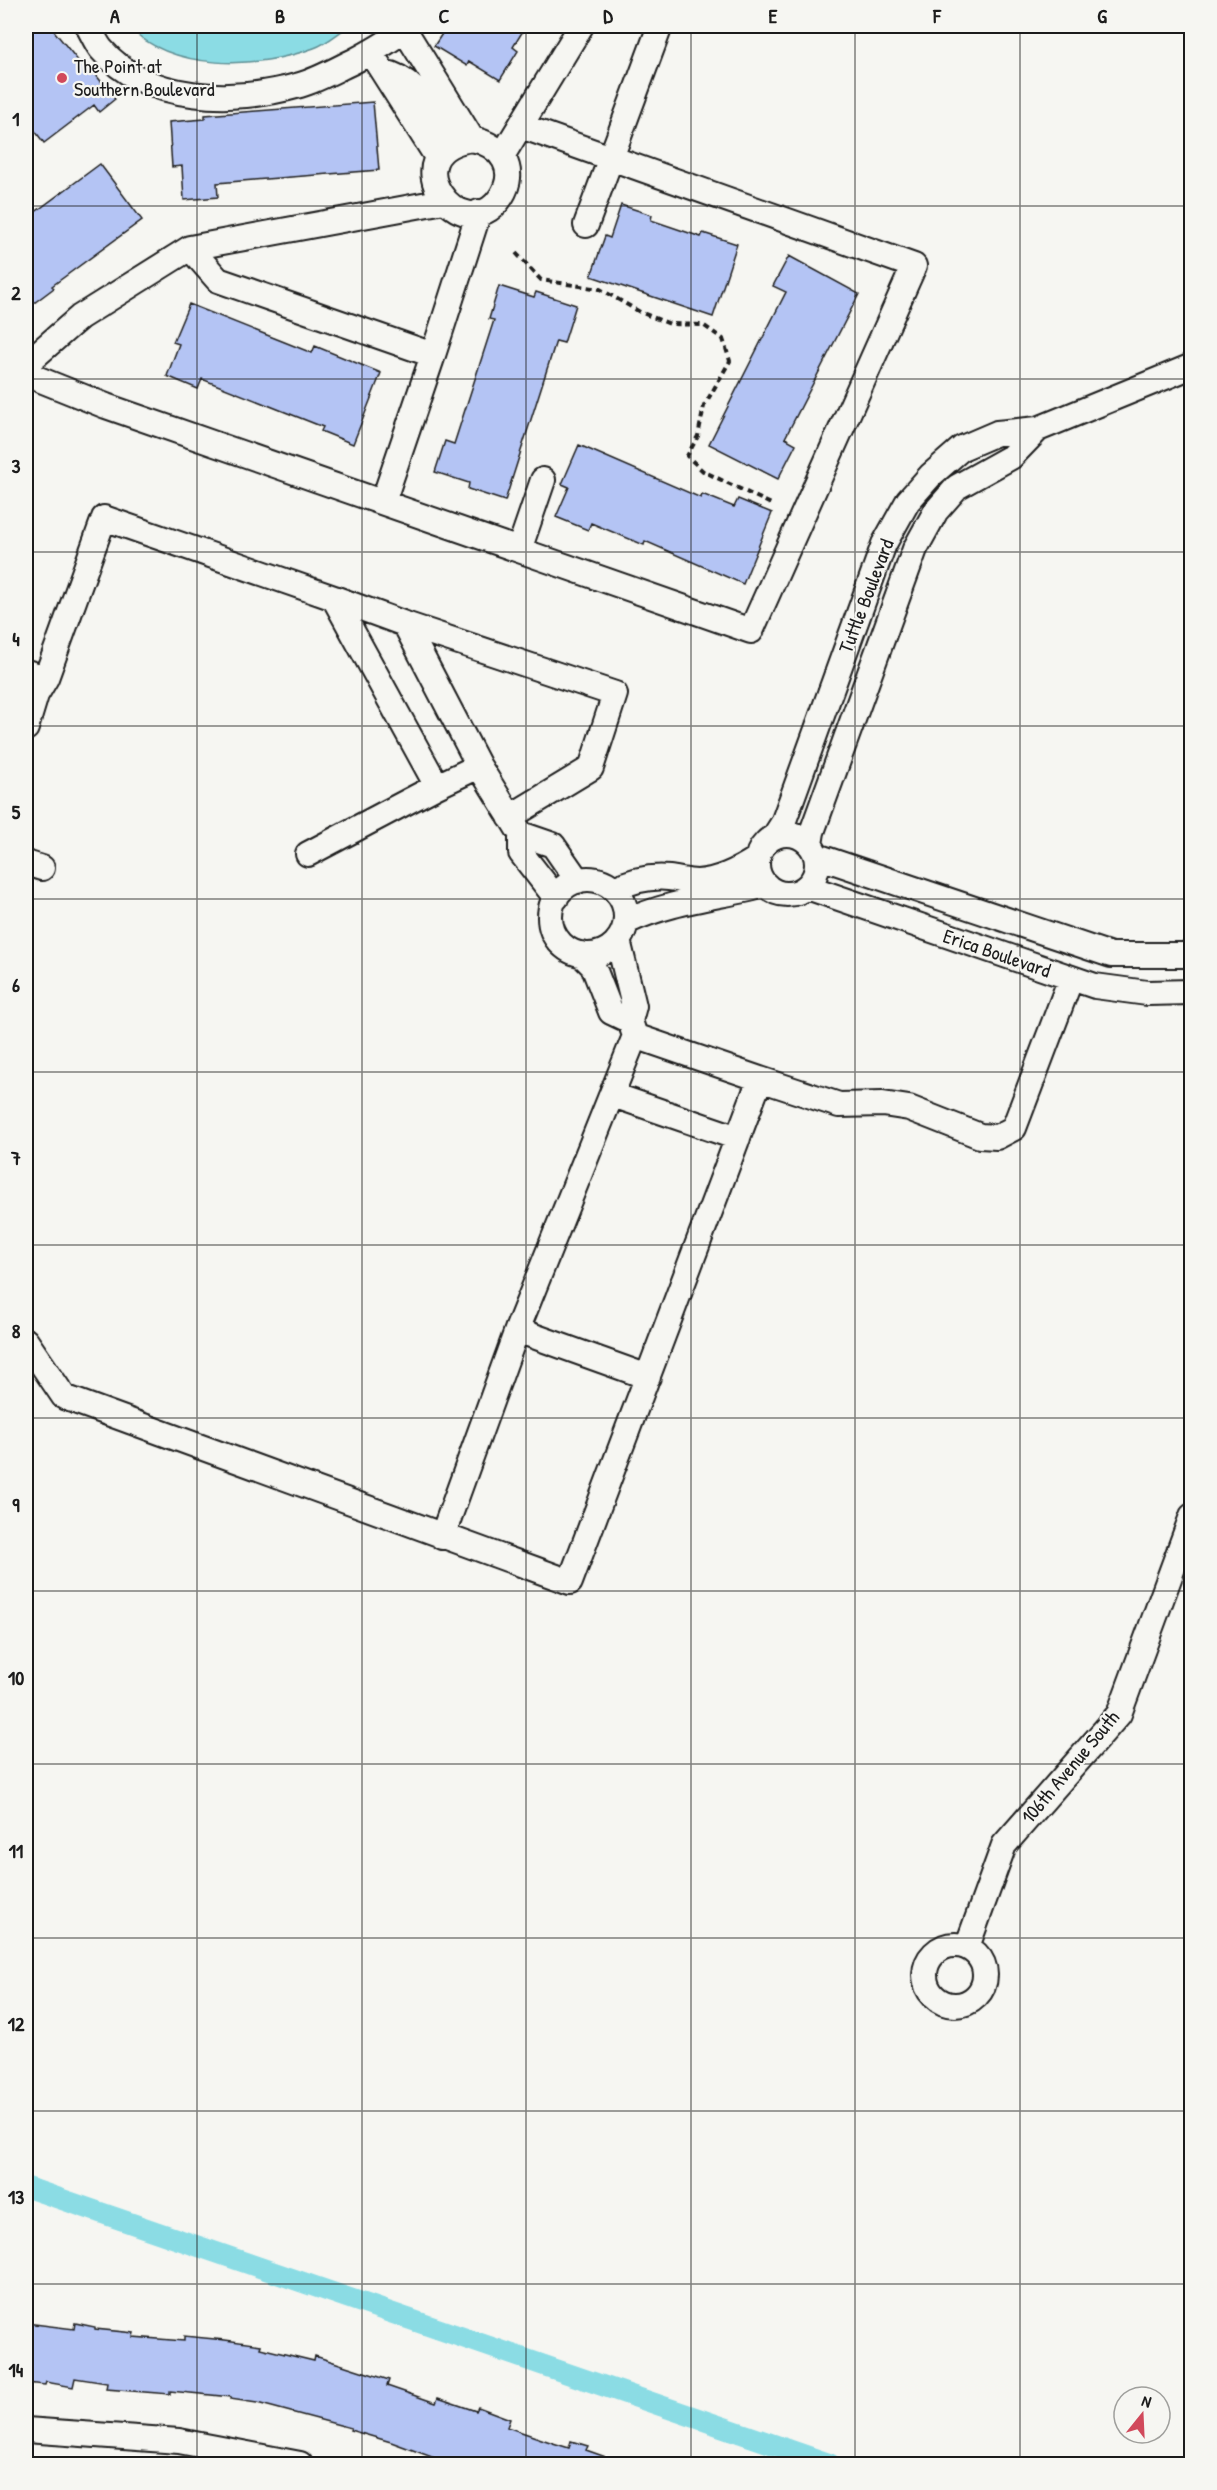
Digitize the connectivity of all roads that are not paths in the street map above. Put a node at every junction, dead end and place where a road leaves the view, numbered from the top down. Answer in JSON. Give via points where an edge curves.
{"nodes":[{"id":1,"x":88,"y":26,"type":"edge"},
{"id":2,"x":581,"y":26,"type":"edge"},
{"id":3,"x":660,"y":26,"type":"edge"},
{"id":4,"x":406,"y":27,"type":"edge"},
{"id":5,"x":378,"y":61,"type":"junction"},
{"id":6,"x":521,"y":126,"type":"junction"},
{"id":7,"x":472,"y":139,"type":"junction"},
{"id":8,"x":443,"y":152,"type":"junction"},
{"id":9,"x":502,"y":156,"type":"junction"},
{"id":10,"x":610,"y":158,"type":"junction"},
{"id":11,"x":444,"y":201,"type":"junction"},
{"id":12,"x":478,"y":212,"type":"junction"},
{"id":13,"x":586,"y":225,"type":"dead end"},
{"id":14,"x":190,"y":248,"type":"junction"},
{"id":15,"x":433,"y":356,"type":"junction"},
{"id":16,"x":26,"y":364,"type":"edge"},
{"id":17,"x":1191,"y":366,"type":"edge"},
{"id":18,"x":26,"y":374,"type":"edge"},
{"id":19,"x":1038,"y":429,"type":"junction"},
{"id":20,"x":543,"y":480,"type":"dead end"},
{"id":21,"x":383,"y":502,"type":"junction"},
{"id":22,"x":519,"y":550,"type":"junction"},
{"id":23,"x":334,"y":598,"type":"junction"},
{"id":24,"x":405,"y":624,"type":"junction"},
{"id":25,"x":36,"y":675,"type":"edge"},
{"id":26,"x":26,"y":728,"type":"edge"},
{"id":27,"x":479,"y":766,"type":"junction"},
{"id":28,"x":437,"y":786,"type":"junction"},
{"id":29,"x":516,"y":826,"type":"junction"},
{"id":30,"x":774,"y":837,"type":"junction"},
{"id":31,"x":813,"y":850,"type":"junction"},
{"id":32,"x":308,"y":854,"type":"dead end"},
{"id":33,"x":758,"y":858,"type":"junction"},
{"id":34,"x":578,"y":881,"type":"junction"},
{"id":35,"x":766,"y":885,"type":"junction"},
{"id":36,"x":807,"y":887,"type":"junction"},
{"id":37,"x":614,"y":889,"type":"junction"},
{"id":38,"x":556,"y":898,"type":"junction"},
{"id":39,"x":622,"y":931,"type":"junction"},
{"id":40,"x":581,"y":954,"type":"junction"},
{"id":41,"x":1191,"y":955,"type":"edge"},
{"id":42,"x":1071,"y":978,"type":"junction"},
{"id":43,"x":1191,"y":992,"type":"edge"},
{"id":44,"x":632,"y":1028,"type":"junction"},
{"id":45,"x":760,"y":1079,"type":"junction"},
{"id":46,"x":613,"y":1095,"type":"junction"},
{"id":47,"x":738,"y":1138,"type":"junction"},
{"id":48,"x":517,"y":1330,"type":"junction"},
{"id":49,"x":26,"y":1341,"type":"edge"},
{"id":50,"x":648,"y":1377,"type":"junction"},
{"id":51,"x":1191,"y":1516,"type":"edge"},
{"id":52,"x":442,"y":1537,"type":"junction"},
{"id":53,"x":967,"y":1947,"type":"dead end"},
{"id":54,"x":26,"y":2430,"type":"edge"},
{"id":55,"x":300,"y":2464,"type":"edge"}],
"edges":[{"from":1,"to":5,"type":"street","via":[[101,49],[129,73],[167,90],[204,96],[244,96],[300,85]]},
{"from":2,"to":6,"type":"street"},
{"from":3,"to":10,"type":"street"},
{"from":4,"to":5,"type":"street"},
{"from":4,"to":7,"type":"street"},
{"from":5,"to":8,"type":"street","via":[[403,78],[423,99]]},
{"from":6,"to":9,"type":"street"},
{"from":6,"to":10,"type":"street"},
{"from":7,"to":8,"type":"street","via":[[460,141]]},
{"from":7,"to":9,"type":"street","via":[[495,147]]},
{"from":8,"to":11,"type":"street","via":[[434,179]]},
{"from":9,"to":12,"type":"street","via":[[507,167],[505,191],[490,208]]},
{"from":10,"to":13,"type":"street"},
{"from":10,"to":22,"type":"street","via":[[914,266],[751,631]]},
{"from":11,"to":12,"type":"street","via":[[454,209]]},
{"from":11,"to":14,"type":"street"},
{"from":12,"to":15,"type":"street"},
{"from":14,"to":15,"type":"street","via":[[218,280]]},
{"from":14,"to":16,"type":"street","via":[[80,317]]},
{"from":15,"to":21,"type":"street"},
{"from":17,"to":19,"type":"street","name":"Tuttle Boulevard"},
{"from":18,"to":21,"type":"street","via":[[106,406]]},
{"from":19,"to":30,"type":"street","name":"Tuttle Boulevard","via":[[997,433],[962,448],[908,501],[884,544],[783,824]]},
{"from":19,"to":31,"type":"street","name":"Tuttle Boulevard","via":[[1011,458],[957,487],[930,520],[915,549],[812,832]]},
{"from":20,"to":22,"type":"street"},
{"from":21,"to":22,"type":"street"},
{"from":23,"to":24,"type":"street"},
{"from":23,"to":25,"type":"street","via":[[104,518]]},
{"from":23,"to":28,"type":"street"},
{"from":24,"to":27,"type":"street"},
{"from":24,"to":29,"type":"street","via":[[615,694],[591,768]]},
{"from":25,"to":26,"type":"street","via":[[36,695]]},
{"from":27,"to":28,"type":"street"},
{"from":27,"to":29,"type":"street"},
{"from":28,"to":32,"type":"street"},
{"from":29,"to":34,"type":"street","via":[[554,845]]},
{"from":29,"to":38,"type":"street","via":[[521,853]]},
{"from":30,"to":31,"type":"street","via":[[793,834]]},
{"from":30,"to":33,"type":"street","via":[[765,843]]},
{"from":31,"to":36,"type":"street","via":[[816,873]]},
{"from":31,"to":41,"type":"street","name":"Erica Boulevard","via":[[1112,955]]},
{"from":33,"to":35,"type":"street","via":[[758,872]]},
{"from":33,"to":37,"type":"street","via":[[721,878],[698,882],[645,879]]},
{"from":34,"to":37,"type":"street","via":[[591,879]]},
{"from":34,"to":38,"type":"street","via":[[566,886]]},
{"from":35,"to":36,"type":"street","via":[[788,894]]},
{"from":35,"to":39,"type":"street","via":[[646,913]]},
{"from":36,"to":42,"type":"street","name":"Erica Boulevard"},
{"from":37,"to":39,"type":"street","via":[[626,910]]},
{"from":38,"to":40,"type":"street","via":[[550,918],[553,931],[565,946]]},
{"from":39,"to":40,"type":"street","via":[[606,951]]},
{"from":39,"to":44,"type":"street","via":[[634,1006]]},
{"from":40,"to":44,"type":"street","via":[[593,966],[611,1012]]},
{"from":42,"to":43,"type":"street","name":"Erica Boulevard","via":[[1095,986],[1147,993]]},
{"from":42,"to":45,"type":"street","via":[[1014,1128],[996,1137],[980,1136],[909,1108],[839,1105]]},
{"from":44,"to":45,"type":"street"},
{"from":44,"to":46,"type":"street"},
{"from":45,"to":47,"type":"street"},
{"from":46,"to":47,"type":"street"},
{"from":46,"to":48,"type":"street"},
{"from":47,"to":50,"type":"street"},
{"from":48,"to":50,"type":"street"},
{"from":48,"to":52,"type":"street"},
{"from":49,"to":52,"type":"street","via":[[64,1397]]},
{"from":50,"to":52,"type":"street","via":[[570,1582]]},
{"from":51,"to":53,"type":"street","name":"106th Avenue South","via":[[1119,1714],[1004,1845]]},
{"from":54,"to":55,"type":"street","via":[[179,2441]]}]}
